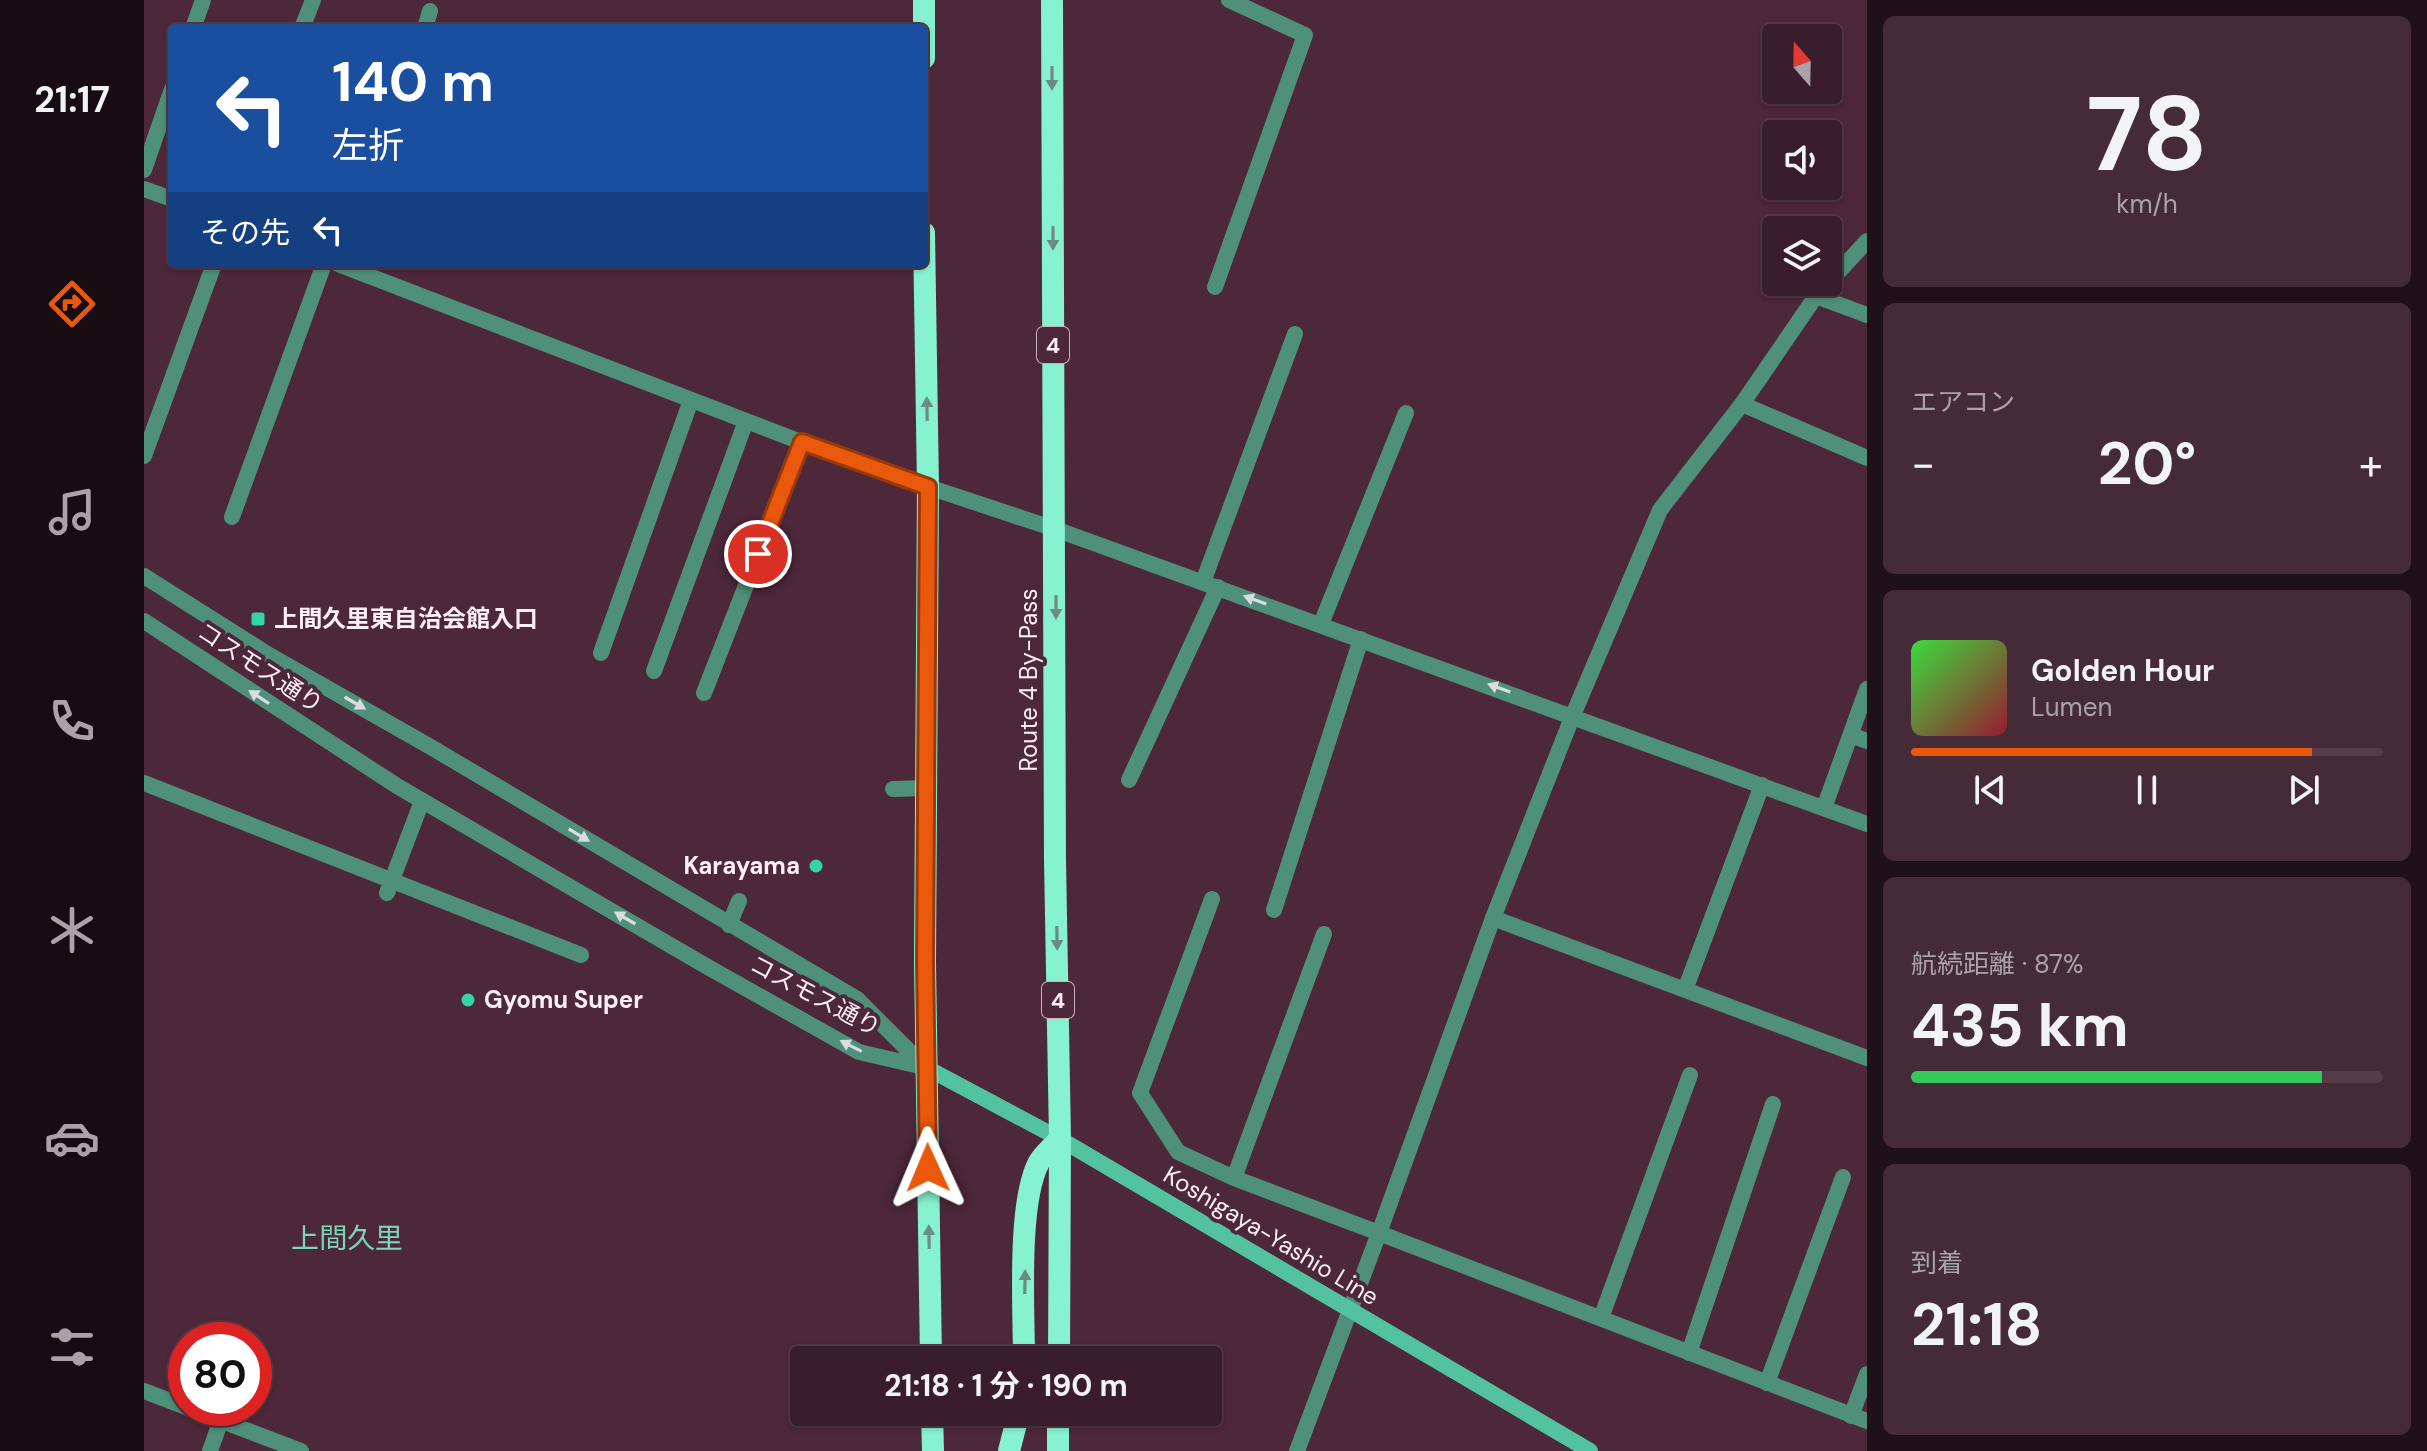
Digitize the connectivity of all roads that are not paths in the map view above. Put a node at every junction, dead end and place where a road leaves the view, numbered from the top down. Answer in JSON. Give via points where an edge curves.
{"nodes":[{"id":1,"x":203,"y":0,"type":"edge"},
{"id":2,"x":313,"y":0,"type":"edge"},
{"id":3,"x":924,"y":0,"type":"edge"},
{"id":4,"x":1052,"y":0,"type":"edge"},
{"id":5,"x":1229,"y":0,"type":"edge"},
{"id":6,"x":430,"y":11,"type":"dead end"},
{"id":7,"x":194,"y":24,"type":"edge"},
{"id":8,"x":304,"y":24,"type":"edge"},
{"id":9,"x":426,"y":24,"type":"edge"},
{"id":10,"x":924,"y":24,"type":"edge"},
{"id":11,"x":168,"y":101,"type":"edge"},
{"id":12,"x":144,"y":170,"type":"edge"},
{"id":13,"x":144,"y":189,"type":"edge"},
{"id":14,"x":168,"y":198,"type":"edge"},
{"id":15,"x":1867,"y":241,"type":"edge"},
{"id":16,"x":213,"y":268,"type":"edge"},
{"id":17,"x":323,"y":268,"type":"edge"},
{"id":18,"x":350,"y":268,"type":"edge"},
{"id":19,"x":925,"y":268,"type":"edge"},
{"id":20,"x":1842,"y":268,"type":"edge"},
{"id":21,"x":1215,"y":287,"type":"dead end"},
{"id":22,"x":1816,"y":296,"type":"joint"},
{"id":23,"x":1867,"y":315,"type":"edge"},
{"id":24,"x":1295,"y":334,"type":"dead end"},
{"id":25,"x":691,"y":400,"type":"junction"},
{"id":26,"x":1742,"y":404,"type":"junction"},
{"id":27,"x":1406,"y":413,"type":"dead end"},
{"id":28,"x":746,"y":421,"type":"junction"},
{"id":29,"x":802,"y":442,"type":"junction"},
{"id":30,"x":145,"y":450,"type":"edge"},
{"id":31,"x":1867,"y":458,"type":"edge"},
{"id":32,"x":928,"y":487,"type":"junction"},
{"id":33,"x":232,"y":517,"type":"dead end"},
{"id":34,"x":1055,"y":529,"type":"junction"},
{"id":35,"x":144,"y":576,"type":"edge"},
{"id":36,"x":1210,"y":585,"type":"junction"},
{"id":37,"x":144,"y":621,"type":"edge"},
{"id":38,"x":1321,"y":624,"type":"junction"},
{"id":39,"x":1361,"y":639,"type":"junction"},
{"id":40,"x":601,"y":653,"type":"dead end"},
{"id":41,"x":654,"y":671,"type":"dead end"},
{"id":42,"x":1867,"y":689,"type":"edge"},
{"id":43,"x":704,"y":693,"type":"dead end"},
{"id":44,"x":1573,"y":715,"type":"junction"},
{"id":45,"x":1851,"y":735,"type":"junction"},
{"id":46,"x":1867,"y":741,"type":"edge"},
{"id":47,"x":1129,"y":780,"type":"dead end"},
{"id":48,"x":144,"y":783,"type":"edge"},
{"id":49,"x":1762,"y":785,"type":"junction"},
{"id":50,"x":926,"y":788,"type":"junction"},
{"id":51,"x":893,"y":789,"type":"dead end"},
{"id":52,"x":422,"y":801,"type":"junction"},
{"id":53,"x":1824,"y":808,"type":"junction"},
{"id":54,"x":1867,"y":824,"type":"edge"},
{"id":55,"x":390,"y":887,"type":"junction"},
{"id":56,"x":1212,"y":899,"type":"dead end"},
{"id":57,"x":739,"y":901,"type":"dead end"},
{"id":58,"x":1274,"y":910,"type":"dead end"},
{"id":59,"x":1493,"y":918,"type":"junction"},
{"id":60,"x":729,"y":925,"type":"junction"},
{"id":61,"x":1324,"y":934,"type":"dead end"},
{"id":62,"x":581,"y":955,"type":"dead end"},
{"id":63,"x":1685,"y":990,"type":"junction"},
{"id":64,"x":1867,"y":1058,"type":"edge"},
{"id":65,"x":925,"y":1067,"type":"junction"},
{"id":66,"x":1690,"y":1075,"type":"dead end"},
{"id":67,"x":1773,"y":1104,"type":"dead end"},
{"id":68,"x":1060,"y":1139,"type":"junction"},
{"id":69,"x":1843,"y":1177,"type":"dead end"},
{"id":70,"x":1234,"y":1178,"type":"junction"},
{"id":71,"x":1379,"y":1233,"type":"junction"},
{"id":72,"x":1349,"y":1311,"type":"junction"},
{"id":73,"x":1601,"y":1318,"type":"junction"},
{"id":74,"x":931,"y":1346,"type":"edge"},
{"id":75,"x":1024,"y":1346,"type":"edge"},
{"id":76,"x":1059,"y":1346,"type":"edge"},
{"id":77,"x":1689,"y":1353,"type":"junction"},
{"id":78,"x":1867,"y":1374,"type":"edge"},
{"id":79,"x":1767,"y":1383,"type":"junction"},
{"id":80,"x":144,"y":1391,"type":"edge"},
{"id":81,"x":168,"y":1400,"type":"edge"},
{"id":82,"x":1859,"y":1418,"type":"edge"},
{"id":83,"x":219,"y":1426,"type":"edge"},
{"id":84,"x":232,"y":1426,"type":"edge"},
{"id":85,"x":932,"y":1426,"type":"edge"},
{"id":86,"x":1015,"y":1426,"type":"edge"},
{"id":87,"x":1058,"y":1426,"type":"edge"},
{"id":88,"x":270,"y":1446,"type":"edge"},
{"id":89,"x":210,"y":1451,"type":"edge"},
{"id":90,"x":301,"y":1451,"type":"edge"},
{"id":91,"x":933,"y":1451,"type":"edge"},
{"id":92,"x":1009,"y":1451,"type":"edge"},
{"id":93,"x":1058,"y":1451,"type":"edge"},
{"id":94,"x":1297,"y":1451,"type":"edge"},
{"id":95,"x":1590,"y":1451,"type":"edge"}],
"edges":[{"from":1,"to":7,"type":"street"},
{"from":2,"to":8,"type":"street"},
{"from":3,"to":10,"type":"highway"},
{"from":4,"to":34,"type":"highway","name":"Route 4 By-Pass","number":"4","one_way":true},
{"from":5,"to":21,"type":"street","via":[[1305,35]]},
{"from":6,"to":9,"type":"street"},
{"from":11,"to":12,"type":"street"},
{"from":13,"to":14,"type":"street"},
{"from":15,"to":20,"type":"street"},
{"from":16,"to":30,"type":"street"},
{"from":17,"to":33,"type":"street"},
{"from":18,"to":25,"type":"street"},
{"from":32,"to":19,"type":"highway","one_way":true},
{"from":22,"to":23,"type":"street"},
{"from":22,"to":26,"type":"street"},
{"from":24,"to":36,"type":"street"},
{"from":25,"to":28,"type":"street"},
{"from":25,"to":40,"type":"street"},
{"from":26,"to":31,"type":"street"},
{"from":26,"to":44,"type":"street","via":[[1660,510]]},
{"from":27,"to":38,"type":"street"},
{"from":28,"to":29,"type":"street"},
{"from":28,"to":41,"type":"street"},
{"from":29,"to":32,"type":"street"},
{"from":29,"to":43,"type":"street"},
{"from":32,"to":34,"type":"street"},
{"from":32,"to":50,"type":"highway"},
{"from":34,"to":36,"type":"street"},
{"from":34,"to":68,"type":"highway","name":"Route 4 By-Pass","number":"4","one_way":true},
{"from":35,"to":60,"type":"street","name":"コスモス通り","one_way":true},
{"from":38,"to":36,"type":"street","one_way":true},
{"from":36,"to":47,"type":"street"},
{"from":52,"to":37,"type":"street","name":"コスモス通り","one_way":true},
{"from":38,"to":39,"type":"street"},
{"from":44,"to":39,"type":"street","one_way":true},
{"from":39,"to":58,"type":"street"},
{"from":42,"to":45,"type":"street"},
{"from":44,"to":49,"type":"street"},
{"from":44,"to":59,"type":"street"},
{"from":45,"to":46,"type":"street"},
{"from":45,"to":53,"type":"street"},
{"from":48,"to":55,"type":"street"},
{"from":49,"to":53,"type":"street"},
{"from":49,"to":63,"type":"street"},
{"from":50,"to":51,"type":"street"},
{"from":50,"to":65,"type":"highway"},
{"from":52,"to":55,"type":"street"},
{"from":65,"to":52,"type":"street","name":"コスモス通り","one_way":true,"via":[[859,1052]]},
{"from":53,"to":54,"type":"street"},
{"from":55,"to":62,"type":"street"},
{"from":56,"to":70,"type":"street","via":[[1140,1093],[1178,1152]]},
{"from":57,"to":60,"type":"street"},
{"from":59,"to":63,"type":"street"},
{"from":59,"to":71,"type":"street"},
{"from":60,"to":65,"type":"street","name":"コスモス通り","via":[[857,999]]},
{"from":61,"to":70,"type":"street"},
{"from":63,"to":64,"type":"street"},
{"from":65,"to":68,"type":"main road","name":"Koshigaya-Yashio Line"},
{"from":74,"to":65,"type":"highway","one_way":true},
{"from":66,"to":73,"type":"street"},
{"from":67,"to":77,"type":"street"},
{"from":68,"to":72,"type":"main road","name":"Koshigaya-Yashio Line"},
{"from":75,"to":68,"type":"highway","one_way":true,"via":[[1026,1223],[1032,1181],[1040,1160]]},
{"from":68,"to":76,"type":"highway","name":"Route 4 By-Pass","number":"4"},
{"from":69,"to":79,"type":"street"},
{"from":70,"to":71,"type":"street"},
{"from":71,"to":72,"type":"street"},
{"from":71,"to":73,"type":"street"},
{"from":72,"to":94,"type":"street"},
{"from":72,"to":95,"type":"main road","name":"Koshigaya-Yashio Line"},
{"from":73,"to":77,"type":"street"},
{"from":77,"to":79,"type":"street"},
{"from":78,"to":82,"type":"street"},
{"from":79,"to":82,"type":"street"},
{"from":80,"to":81,"type":"street"},
{"from":83,"to":89,"type":"street"},
{"from":84,"to":88,"type":"street"},
{"from":85,"to":91,"type":"highway"},
{"from":86,"to":92,"type":"highway"},
{"from":87,"to":93,"type":"highway"},
{"from":88,"to":90,"type":"street"}]}
